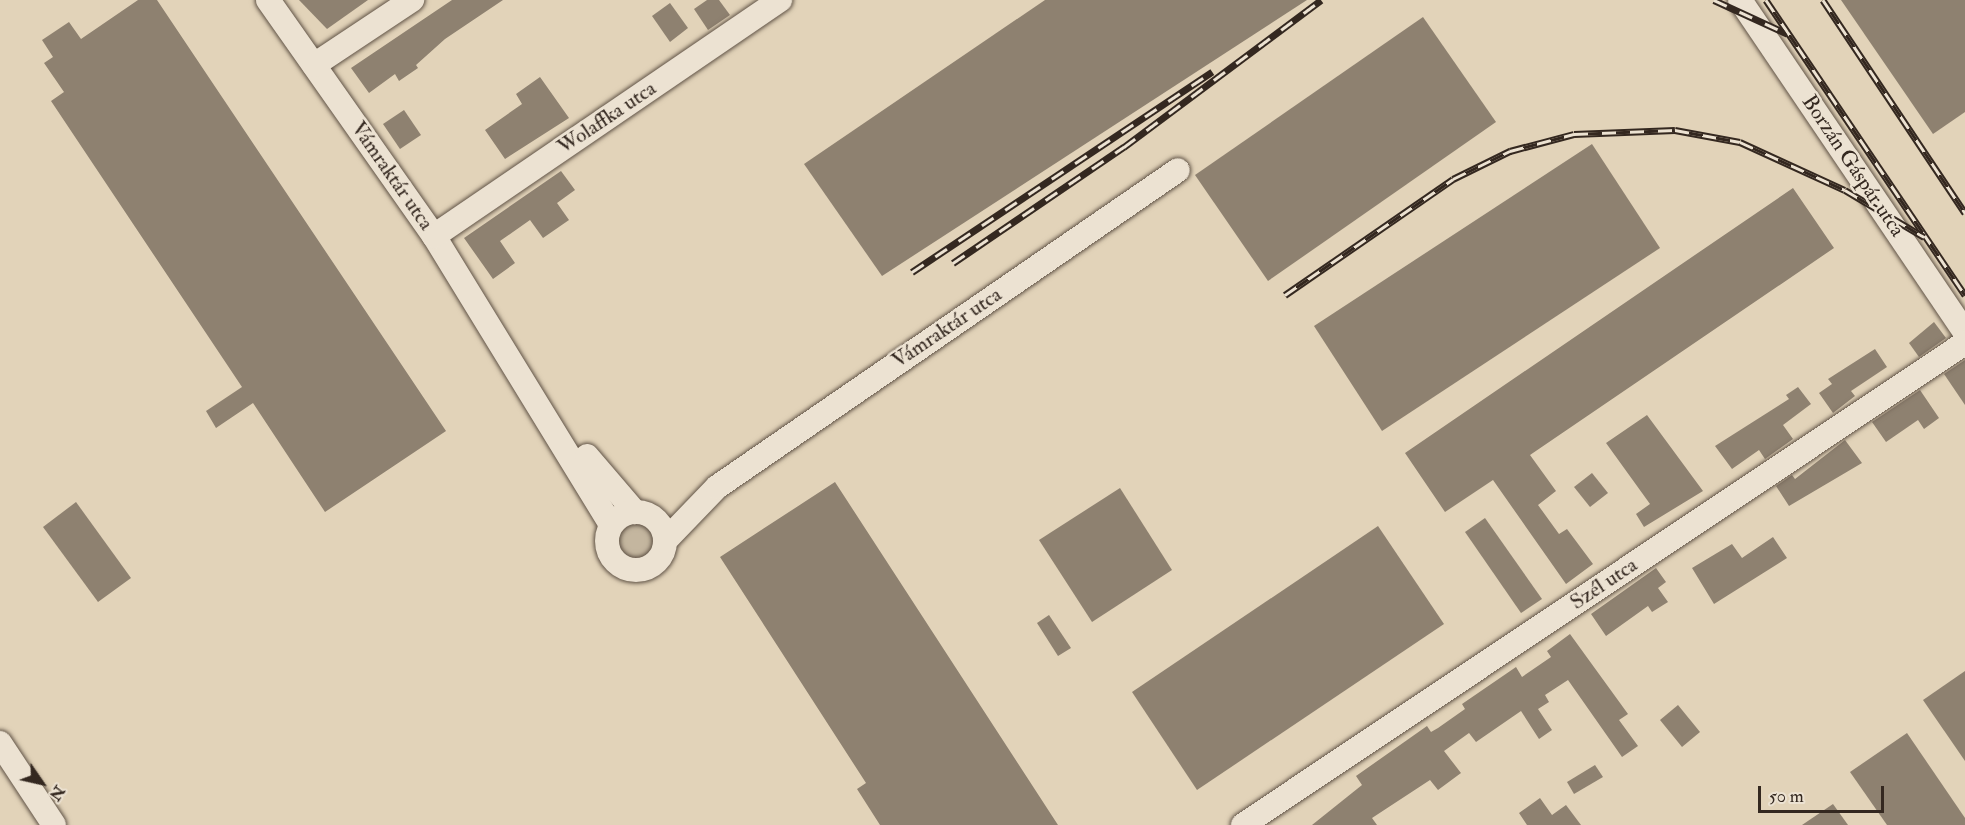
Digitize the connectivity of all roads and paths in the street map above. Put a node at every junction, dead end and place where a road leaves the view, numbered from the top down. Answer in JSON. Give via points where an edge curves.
{"nodes":[{"id":1,"x":268,"y":0,"type":"edge"},
{"id":2,"x":412,"y":0,"type":"edge"},
{"id":3,"x":780,"y":0,"type":"edge"},
{"id":4,"x":1740,"y":0,"type":"edge"},
{"id":5,"x":314,"y":65,"type":"junction"},
{"id":6,"x":1178,"y":170,"type":"dead end"},
{"id":7,"x":434,"y":236,"type":"junction"},
{"id":8,"x":1965,"y":332,"type":"edge"},
{"id":9,"x":1965,"y":343,"type":"edge"},
{"id":10,"x":512,"y":356,"type":"junction"},
{"id":11,"x":717,"y":487,"type":"junction"},
{"id":12,"x":640,"y":512,"type":"junction"},
{"id":13,"x":611,"y":525,"type":"junction"},
{"id":14,"x":665,"y":541,"type":"junction"},
{"id":15,"x":0,"y":743,"type":"edge"},
{"id":16,"x":54,"y":825,"type":"edge"},
{"id":17,"x":1243,"y":825,"type":"edge"}],
"edges":[{"from":1,"to":5,"type":"street","name":"Vámraktár utca"},
{"from":2,"to":5,"type":"street"},
{"from":3,"to":7,"type":"street","name":"Wolaffka utca"},
{"from":4,"to":8,"type":"street","name":"Borzán Gáspár utca"},
{"from":5,"to":7,"type":"street","name":"Vámraktár utca"},
{"from":6,"to":11,"type":"street","name":"Vámraktár utca"},
{"from":7,"to":10,"type":"street","name":"Vámraktár utca"},
{"from":9,"to":17,"type":"street","name":"Szél utca"},
{"from":10,"to":12,"type":"street","name":"Vámraktár utca"},
{"from":10,"to":13,"type":"street","name":"Vámraktár utca"},
{"from":11,"to":12,"type":"street","name":"Vámraktár utca","via":[[663,512]]},
{"from":11,"to":14,"type":"street","name":"Vámraktár utca"},
{"from":12,"to":13,"type":"street"},
{"from":12,"to":14,"type":"street","via":[[663,529]]},
{"from":13,"to":14,"type":"street","via":[[609,553],[626,568],[650,567]]},
{"from":15,"to":16,"type":"street"}]}
